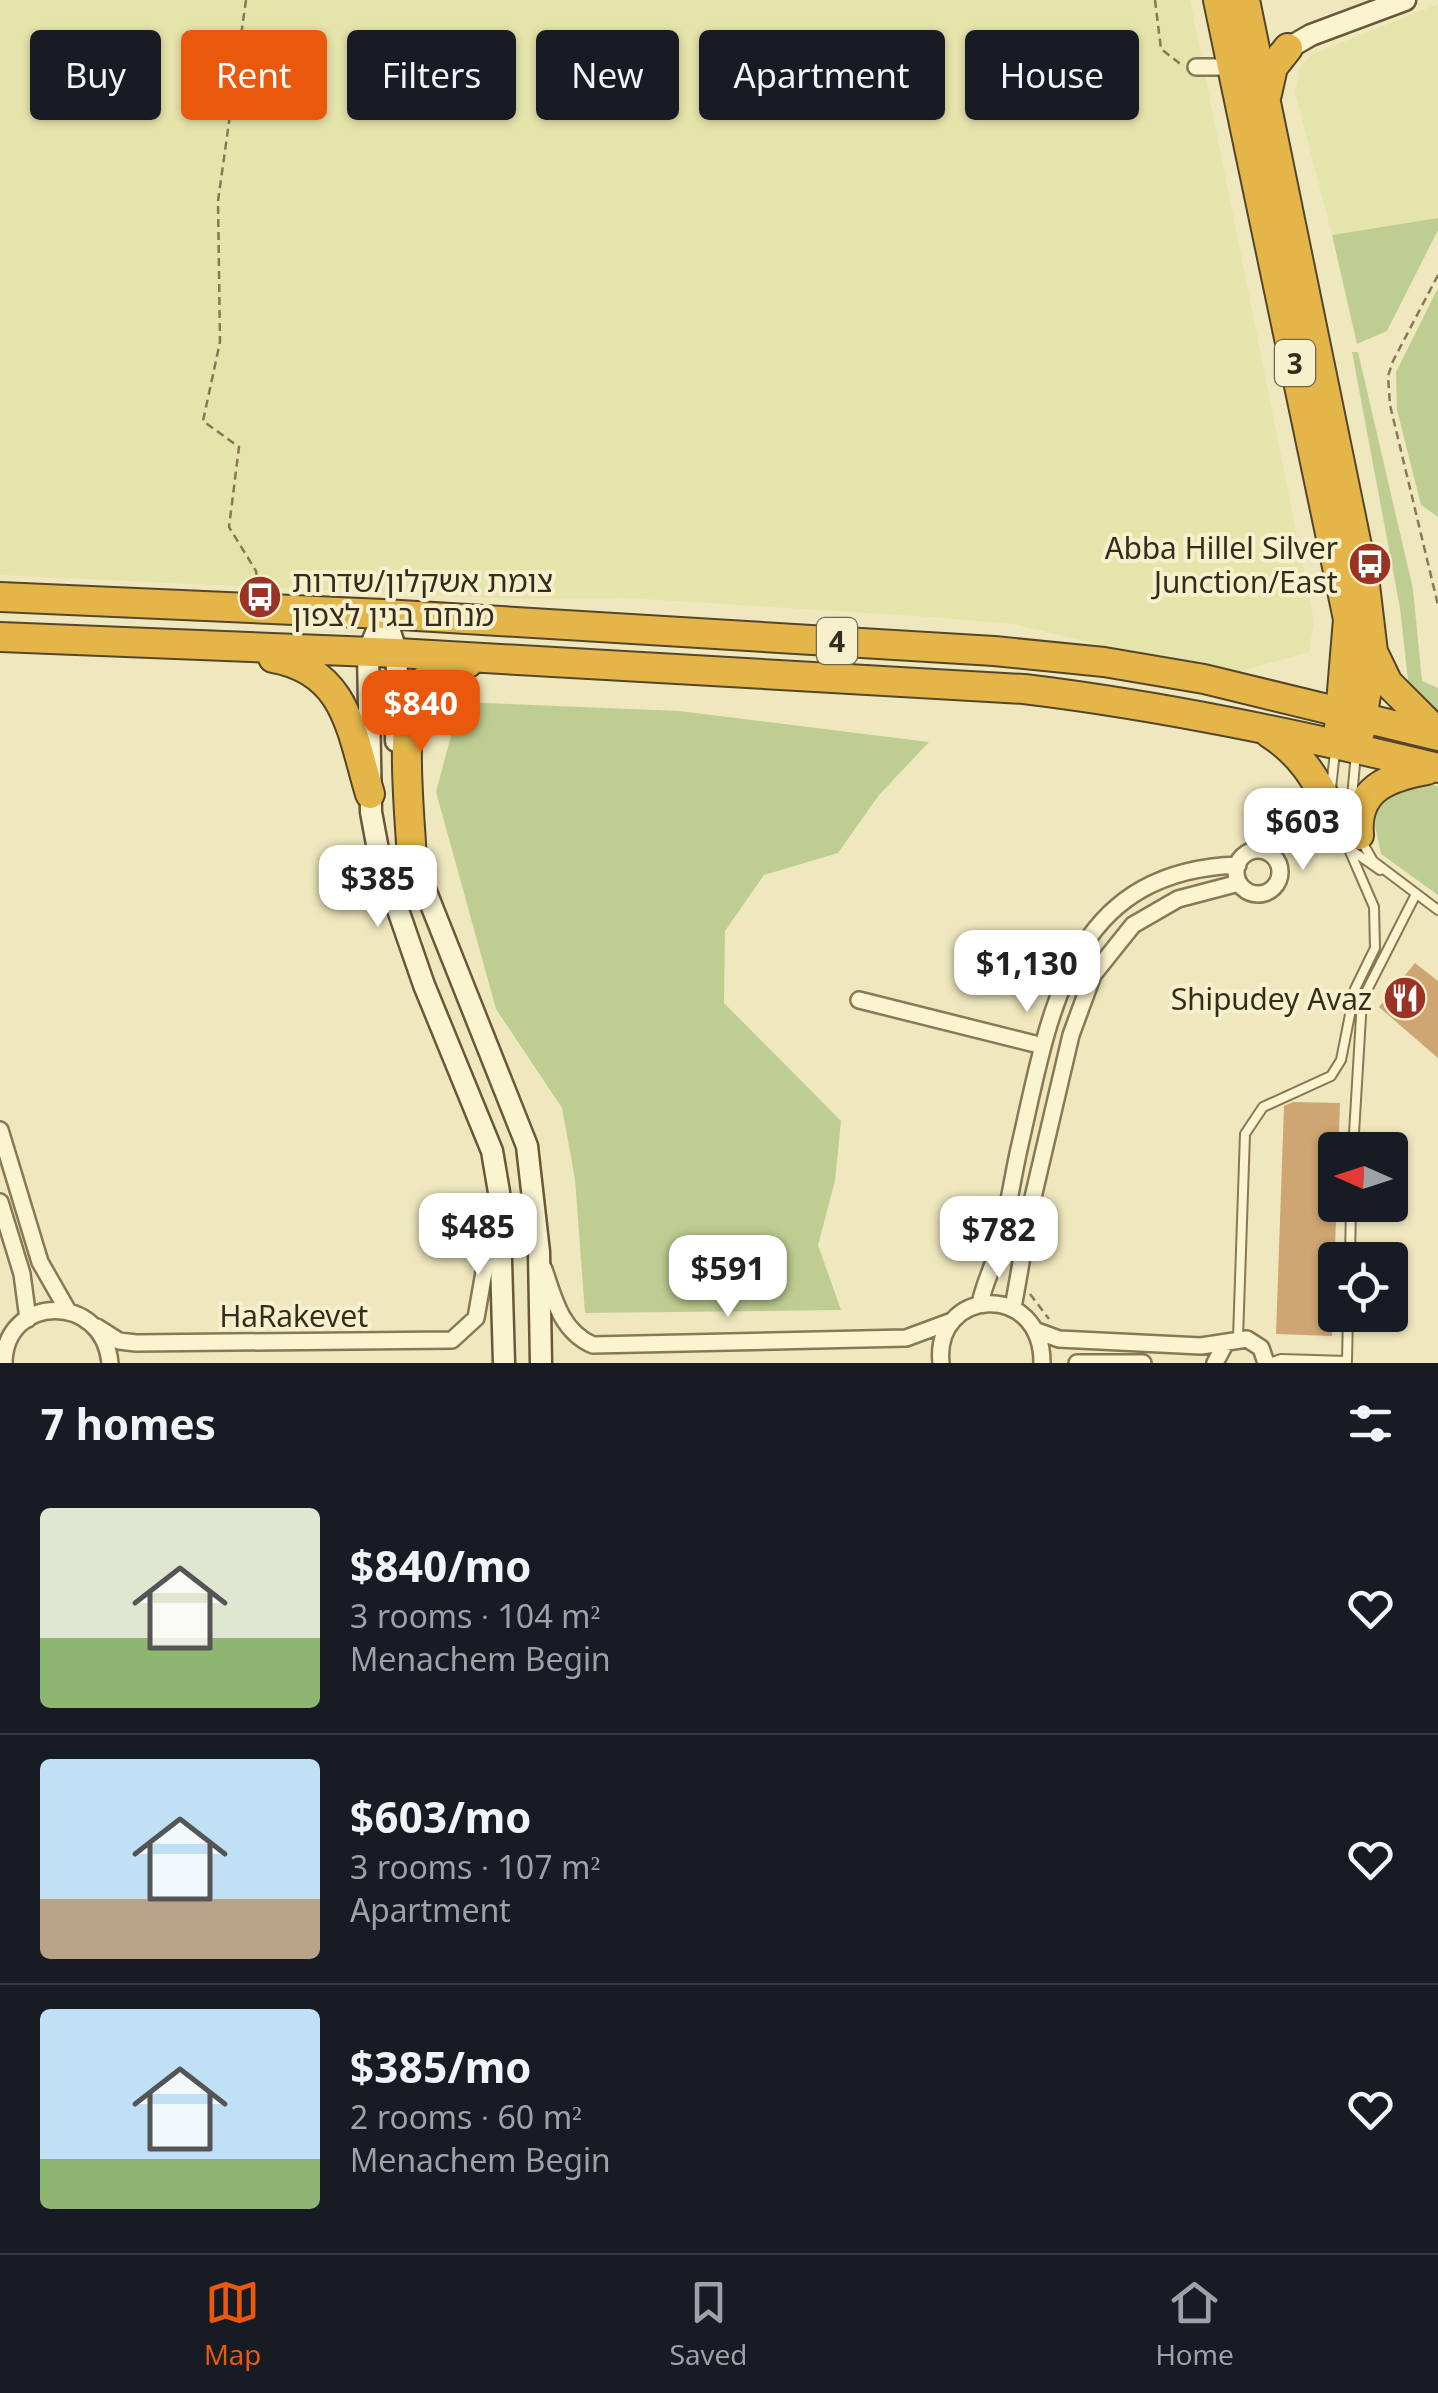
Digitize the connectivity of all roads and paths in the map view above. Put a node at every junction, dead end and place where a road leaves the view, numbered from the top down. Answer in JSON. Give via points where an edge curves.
{"nodes":[{"id":1,"x":246,"y":0,"type":"edge"},
{"id":2,"x":1155,"y":0,"type":"edge"},
{"id":3,"x":1405,"y":0,"type":"edge"},
{"id":4,"x":1236,"y":1,"type":"edge"},
{"id":5,"x":1298,"y":40,"type":"junction"},
{"id":6,"x":1244,"y":56,"type":"junction"},
{"id":7,"x":1196,"y":67,"type":"joint"},
{"id":8,"x":1268,"y":110,"type":"junction"},
{"id":9,"x":1438,"y":275,"type":"edge"},
{"id":10,"x":0,"y":597,"type":"edge"},
{"id":11,"x":1438,"y":605,"type":"edge"},
{"id":12,"x":256,"y":607,"type":"junction"},
{"id":13,"x":384,"y":614,"type":"junction"},
{"id":14,"x":0,"y":636,"type":"edge"},
{"id":15,"x":188,"y":643,"type":"junction"},
{"id":16,"x":383,"y":652,"type":"junction"},
{"id":17,"x":1361,"y":656,"type":"junction"},
{"id":18,"x":493,"y":659,"type":"junction"},
{"id":19,"x":1286,"y":699,"type":"junction"},
{"id":20,"x":1353,"y":714,"type":"junction"},
{"id":21,"x":1260,"y":727,"type":"junction"},
{"id":22,"x":1438,"y":735,"type":"edge"},
{"id":23,"x":1346,"y":746,"type":"junction"},
{"id":24,"x":1438,"y":769,"type":"edge"},
{"id":25,"x":370,"y":794,"type":"junction"},
{"id":26,"x":1334,"y":813,"type":"junction"},
{"id":27,"x":1353,"y":841,"type":"junction"},
{"id":28,"x":412,"y":862,"type":"junction"},
{"id":29,"x":1238,"y":864,"type":"junction"},
{"id":30,"x":1389,"y":874,"type":"junction"},
{"id":31,"x":1240,"y":883,"type":"junction"},
{"id":32,"x":1415,"y":896,"type":"junction"},
{"id":33,"x":1438,"y":910,"type":"edge"},
{"id":34,"x":859,"y":1000,"type":"dead end"},
{"id":35,"x":1043,"y":1046,"type":"junction"},
{"id":36,"x":0,"y":1130,"type":"edge"},
{"id":37,"x":1354,"y":1132,"type":"edge"},
{"id":38,"x":499,"y":1192,"type":"junction"},
{"id":39,"x":0,"y":1202,"type":"edge"},
{"id":40,"x":539,"y":1252,"type":"junction"},
{"id":41,"x":980,"y":1304,"type":"junction"},
{"id":42,"x":1013,"y":1308,"type":"junction"},
{"id":43,"x":68,"y":1311,"type":"junction"},
{"id":44,"x":28,"y":1319,"type":"junction"},
{"id":45,"x":952,"y":1322,"type":"junction"},
{"id":46,"x":97,"y":1327,"type":"junction"},
{"id":47,"x":1037,"y":1330,"type":"junction"},
{"id":48,"x":1348,"y":1332,"type":"edge"},
{"id":49,"x":1232,"y":1341,"type":"junction"},
{"id":50,"x":3,"y":1361,"type":"edge"},
{"id":51,"x":110,"y":1363,"type":"edge"},
{"id":52,"x":504,"y":1363,"type":"edge"},
{"id":53,"x":541,"y":1363,"type":"edge"},
{"id":54,"x":941,"y":1363,"type":"edge"},
{"id":55,"x":1042,"y":1363,"type":"edge"},
{"id":56,"x":1077,"y":1363,"type":"edge"},
{"id":57,"x":1143,"y":1363,"type":"edge"},
{"id":58,"x":1216,"y":1363,"type":"edge"},
{"id":59,"x":1268,"y":1363,"type":"edge"}],
"edges":[{"from":1,"to":12,"type":"path","via":[[218,201],[220,342],[203,420],[239,447],[229,527],[256,571]]},
{"from":2,"to":7,"type":"path","via":[[1161,49],[1172,62]]},
{"from":3,"to":5,"type":"main road"},
{"from":4,"to":5,"type":"highway","via":[[1267,28]]},
{"from":4,"to":6,"type":"highway","number":"3"},
{"from":5,"to":6,"type":"main road"},
{"from":5,"to":8,"type":"highway","via":[[1270,77]]},
{"from":6,"to":7,"type":"street"},
{"from":6,"to":8,"type":"highway","number":"3"},
{"from":6,"to":17,"type":"highway","number":"3","via":[[1348,619]]},
{"from":8,"to":17,"type":"highway","number":"3","via":[[1365,585]]},
{"from":9,"to":11,"type":"path","via":[[1388,376]]},
{"from":10,"to":12,"type":"highway","number":"4"},
{"from":12,"to":13,"type":"highway","number":"4"},
{"from":13,"to":16,"type":"main road"},
{"from":13,"to":19,"type":"highway","number":"4","via":[[994,651],[1104,662]]},
{"from":14,"to":15,"type":"highway","number":"4"},
{"from":15,"to":16,"type":"highway","number":"4"},
{"from":15,"to":25,"type":"highway","via":[[300,663],[320,674],[348,723]]},
{"from":16,"to":18,"type":"highway","number":"4"},
{"from":16,"to":25,"type":"main road"},
{"from":16,"to":28,"type":"main road"},
{"from":17,"to":19,"type":"highway","via":[[1318,688]]},
{"from":17,"to":20,"type":"highway","number":"3"},
{"from":17,"to":22,"type":"highway"},
{"from":18,"to":21,"type":"highway","number":"4","via":[[1024,689]]},
{"from":18,"to":28,"type":"highway","via":[[446,667],[412,698]]},
{"from":19,"to":20,"type":"highway","number":"4"},
{"from":20,"to":22,"type":"highway","number":"4"},
{"from":20,"to":23,"type":"highway","number":"3"},
{"from":21,"to":23,"type":"highway","number":"4"},
{"from":21,"to":26,"type":"highway","via":[[1295,750]]},
{"from":23,"to":24,"type":"highway","number":"4"},
{"from":23,"to":26,"type":"lane","via":[[1331,791]]},
{"from":23,"to":27,"type":"lane"},
{"from":24,"to":27,"type":"highway","via":[[1376,785],[1364,800]]},
{"from":25,"to":38,"type":"main road","via":[[379,855],[492,1151]]},
{"from":26,"to":27,"type":"lane"},
{"from":27,"to":30,"type":"lane"},
{"from":27,"to":30,"type":"lane","via":[[1368,866]]},
{"from":27,"to":49,"type":"lane","via":[[1374,908],[1375,948],[1355,989],[1341,1060],[1330,1076],[1263,1107],[1245,1134]]},
{"from":28,"to":40,"type":"main road","via":[[527,1146]]},
{"from":29,"to":31,"type":"street"},
{"from":29,"to":31,"type":"street","via":[[1260,850],[1275,857],[1280,873],[1266,893],[1249,892]]},
{"from":29,"to":35,"type":"street","via":[[1168,877],[1102,922],[1060,984]]},
{"from":30,"to":32,"type":"lane"},
{"from":31,"to":42,"type":"street","via":[[1178,899],[1145,917],[1092,975],[1030,1206]]},
{"from":32,"to":33,"type":"lane"},
{"from":32,"to":37,"type":"lane","via":[[1362,1000]]},
{"from":34,"to":35,"type":"street"},
{"from":35,"to":41,"type":"street"},
{"from":36,"to":43,"type":"street","via":[[40,1262]]},
{"from":38,"to":46,"type":"street","name":"HaRakevet","via":[[476,1318],[452,1340],[136,1343]]},
{"from":38,"to":52,"type":"main road"},
{"from":39,"to":44,"type":"street"},
{"from":40,"to":45,"type":"street","via":[[562,1319],[594,1345],[906,1338]]},
{"from":40,"to":53,"type":"main road"},
{"from":41,"to":42,"type":"street"},
{"from":41,"to":45,"type":"street"},
{"from":42,"to":47,"type":"street"},
{"from":43,"to":44,"type":"street","via":[[47,1310]]},
{"from":43,"to":46,"type":"street","name":"HaRakevet"},
{"from":44,"to":50,"type":"street","via":[[13,1332]]},
{"from":45,"to":54,"type":"street"},
{"from":46,"to":51,"type":"street"},
{"from":47,"to":49,"type":"street","via":[[1082,1341]]},
{"from":47,"to":55,"type":"street"},
{"from":48,"to":59,"type":"lane","via":[[1347,1361]]},
{"from":49,"to":58,"type":"street"},
{"from":49,"to":59,"type":"street","via":[[1254,1342]]},
{"from":56,"to":57,"type":"street"}]}
